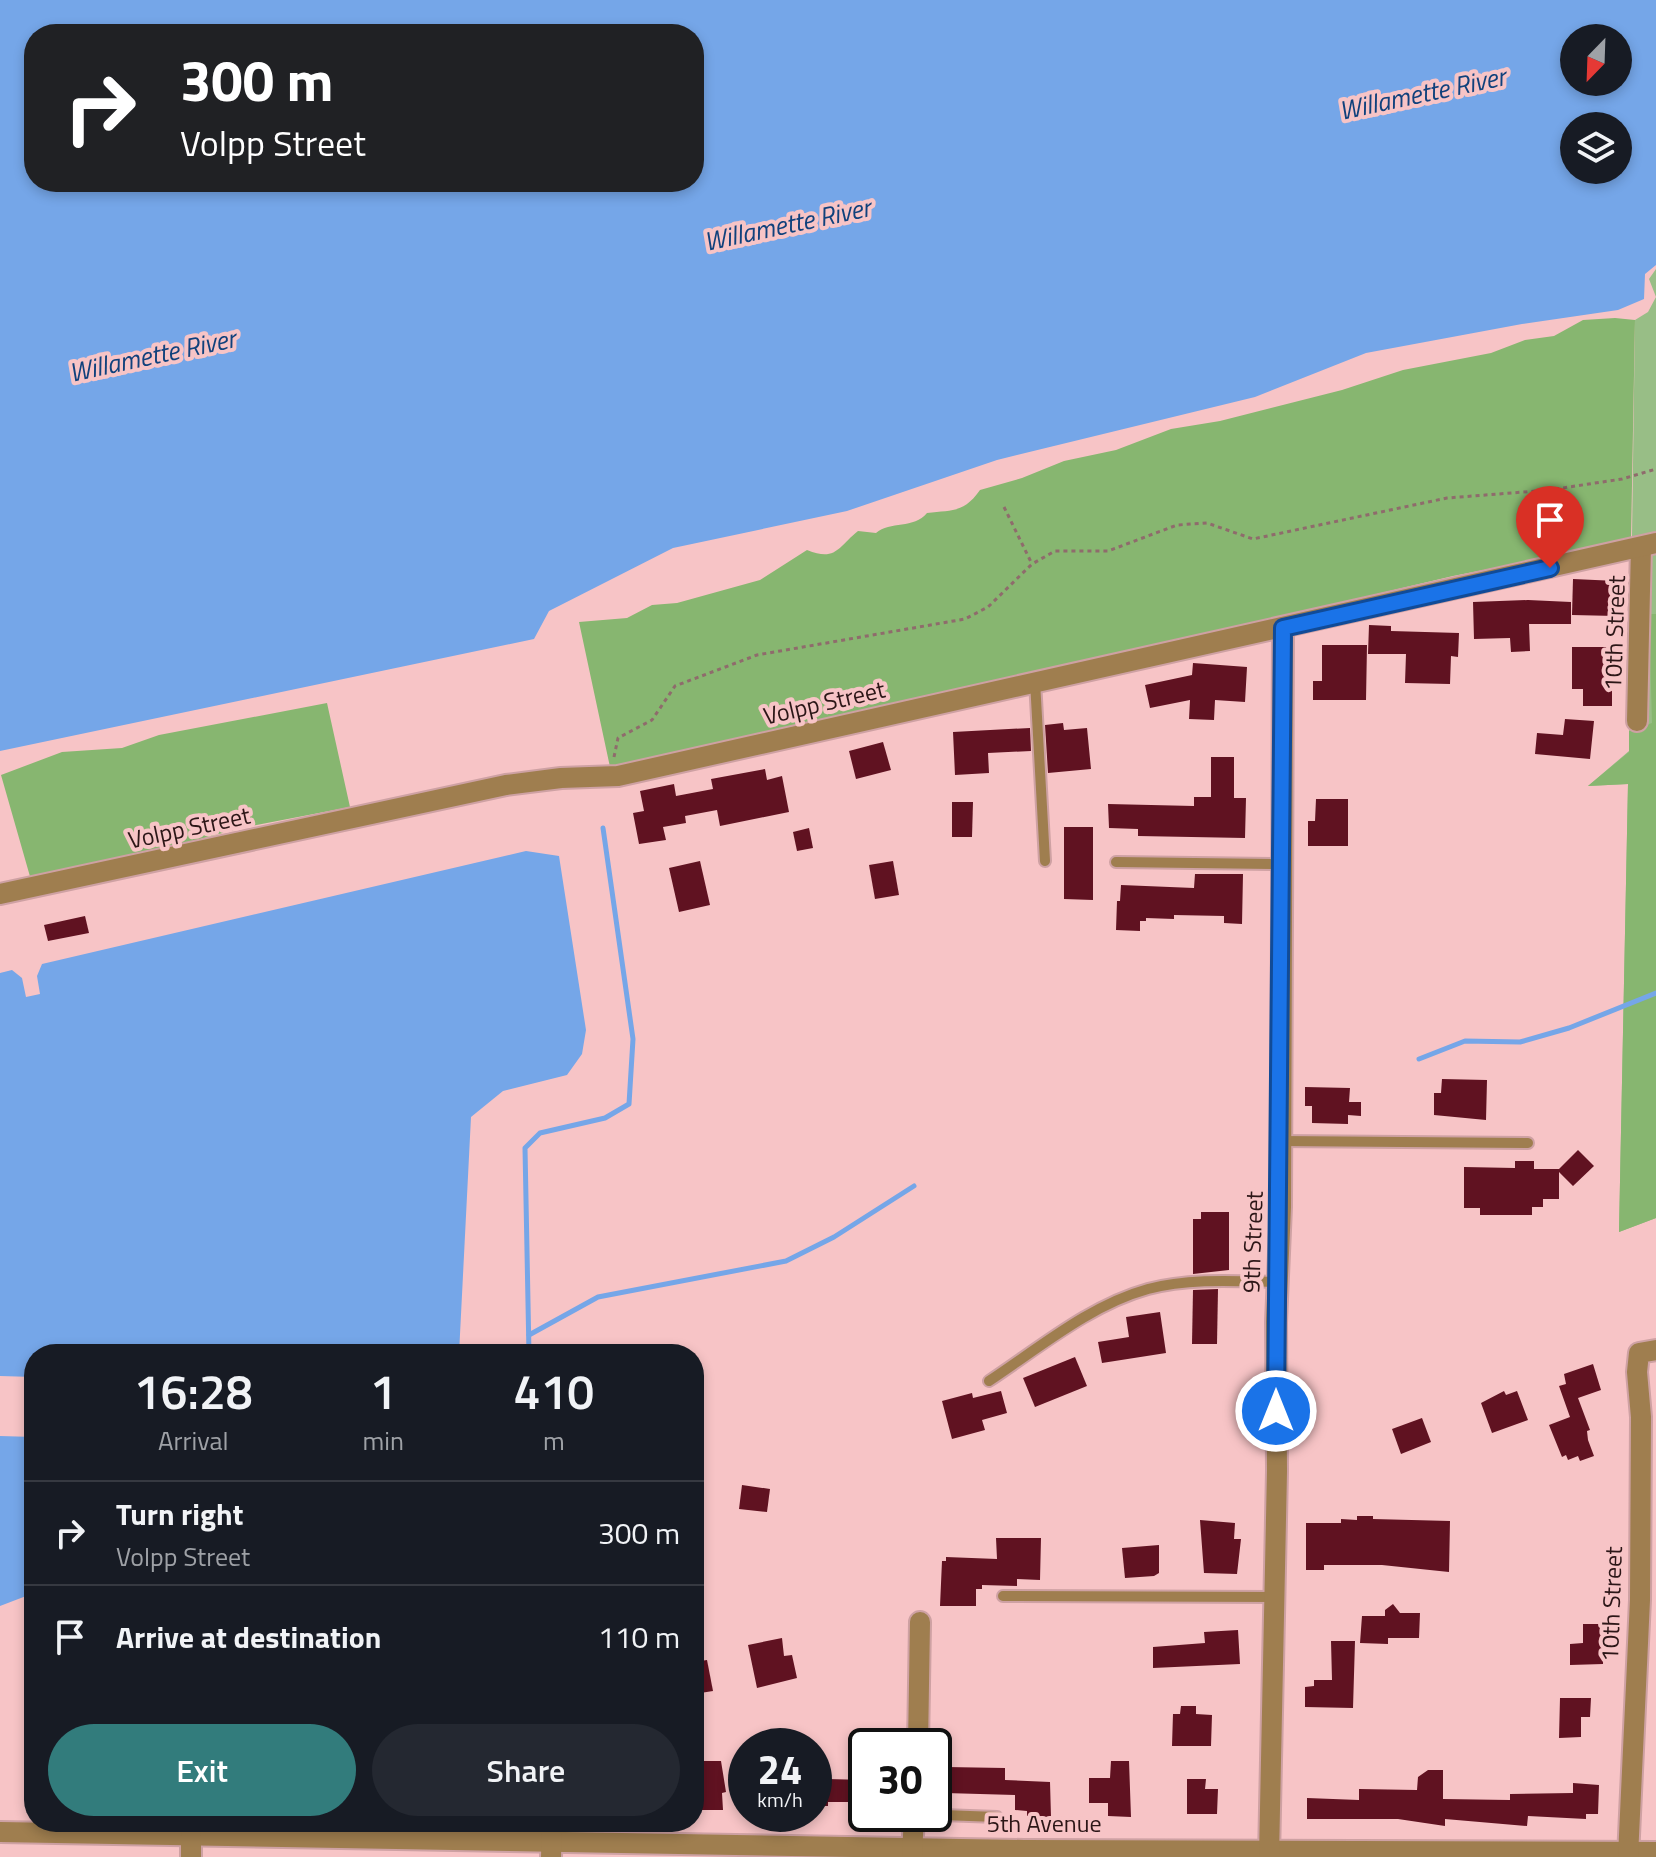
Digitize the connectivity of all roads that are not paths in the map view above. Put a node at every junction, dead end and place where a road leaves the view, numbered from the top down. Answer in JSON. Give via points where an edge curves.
{"nodes":[{"id":1,"x":1648,"y":545,"type":"edge"},
{"id":2,"x":1283,"y":628,"type":"junction"},
{"id":3,"x":1035,"y":681,"type":"junction"},
{"id":4,"x":1637,"y":721,"type":"dead end"},
{"id":5,"x":1045,"y":861,"type":"dead end"},
{"id":6,"x":1116,"y":862,"type":"dead end"},
{"id":7,"x":1282,"y":864,"type":"junction"},
{"id":8,"x":0,"y":894,"type":"edge"},
{"id":9,"x":1280,"y":1141,"type":"junction"},
{"id":10,"x":1528,"y":1143,"type":"dead end"},
{"id":11,"x":1277,"y":1282,"type":"junction"},
{"id":12,"x":1648,"y":1351,"type":"edge"},
{"id":13,"x":989,"y":1381,"type":"dead end"},
{"id":14,"x":1003,"y":1596,"type":"dead end"},
{"id":15,"x":1275,"y":1597,"type":"junction"},
{"id":16,"x":920,"y":1622,"type":"dead end"},
{"id":17,"x":918,"y":1728,"type":"edge"},
{"id":18,"x":952,"y":1815,"type":"edge"},
{"id":19,"x":997,"y":1817,"type":"dead end"},
{"id":20,"x":0,"y":1832,"type":"edge"},
{"id":21,"x":913,"y":1832,"type":"edge"},
{"id":22,"x":191,"y":1836,"type":"junction"},
{"id":23,"x":551,"y":1840,"type":"edge"},
{"id":24,"x":912,"y":1852,"type":"edge"},
{"id":25,"x":1656,"y":1852,"type":"edge"},
{"id":26,"x":1269,"y":1853,"type":"edge"},
{"id":27,"x":1628,"y":1854,"type":"edge"},
{"id":28,"x":191,"y":1857,"type":"edge"}],
"edges":[{"from":1,"to":2,"type":"street","name":"Volpp Street"},
{"from":1,"to":4,"type":"street","name":"10th Street"},
{"from":2,"to":3,"type":"street","name":"Volpp Street"},
{"from":2,"to":7,"type":"street","name":"9th Street"},
{"from":3,"to":5,"type":"lane"},
{"from":3,"to":8,"type":"street","name":"Volpp Street","via":[[618,776],[506,785]]},
{"from":6,"to":7,"type":"lane"},
{"from":7,"to":9,"type":"street","name":"9th Street"},
{"from":9,"to":10,"type":"lane"},
{"from":9,"to":11,"type":"street","name":"9th Street"},
{"from":11,"to":13,"type":"lane","via":[[1150,1288],[1113,1301]]},
{"from":11,"to":15,"type":"street","name":"9th Street"},
{"from":12,"to":27,"type":"street","name":"10th Street","via":[[1637,1384],[1640,1600]]},
{"from":14,"to":15,"type":"lane"},
{"from":15,"to":26,"type":"street","name":"9th Street"},
{"from":16,"to":17,"type":"street"},
{"from":18,"to":19,"type":"lane"},
{"from":20,"to":22,"type":"street","name":"5th Avenue"},
{"from":21,"to":24,"type":"street"},
{"from":22,"to":23,"type":"street","name":"5th Avenue"},
{"from":22,"to":28,"type":"street"},
{"from":23,"to":24,"type":"street","name":"5th Avenue"},
{"from":24,"to":26,"type":"street","name":"5th Avenue"},
{"from":25,"to":27,"type":"street","name":"5th Avenue"},
{"from":26,"to":27,"type":"street","name":"5th Avenue"}]}
